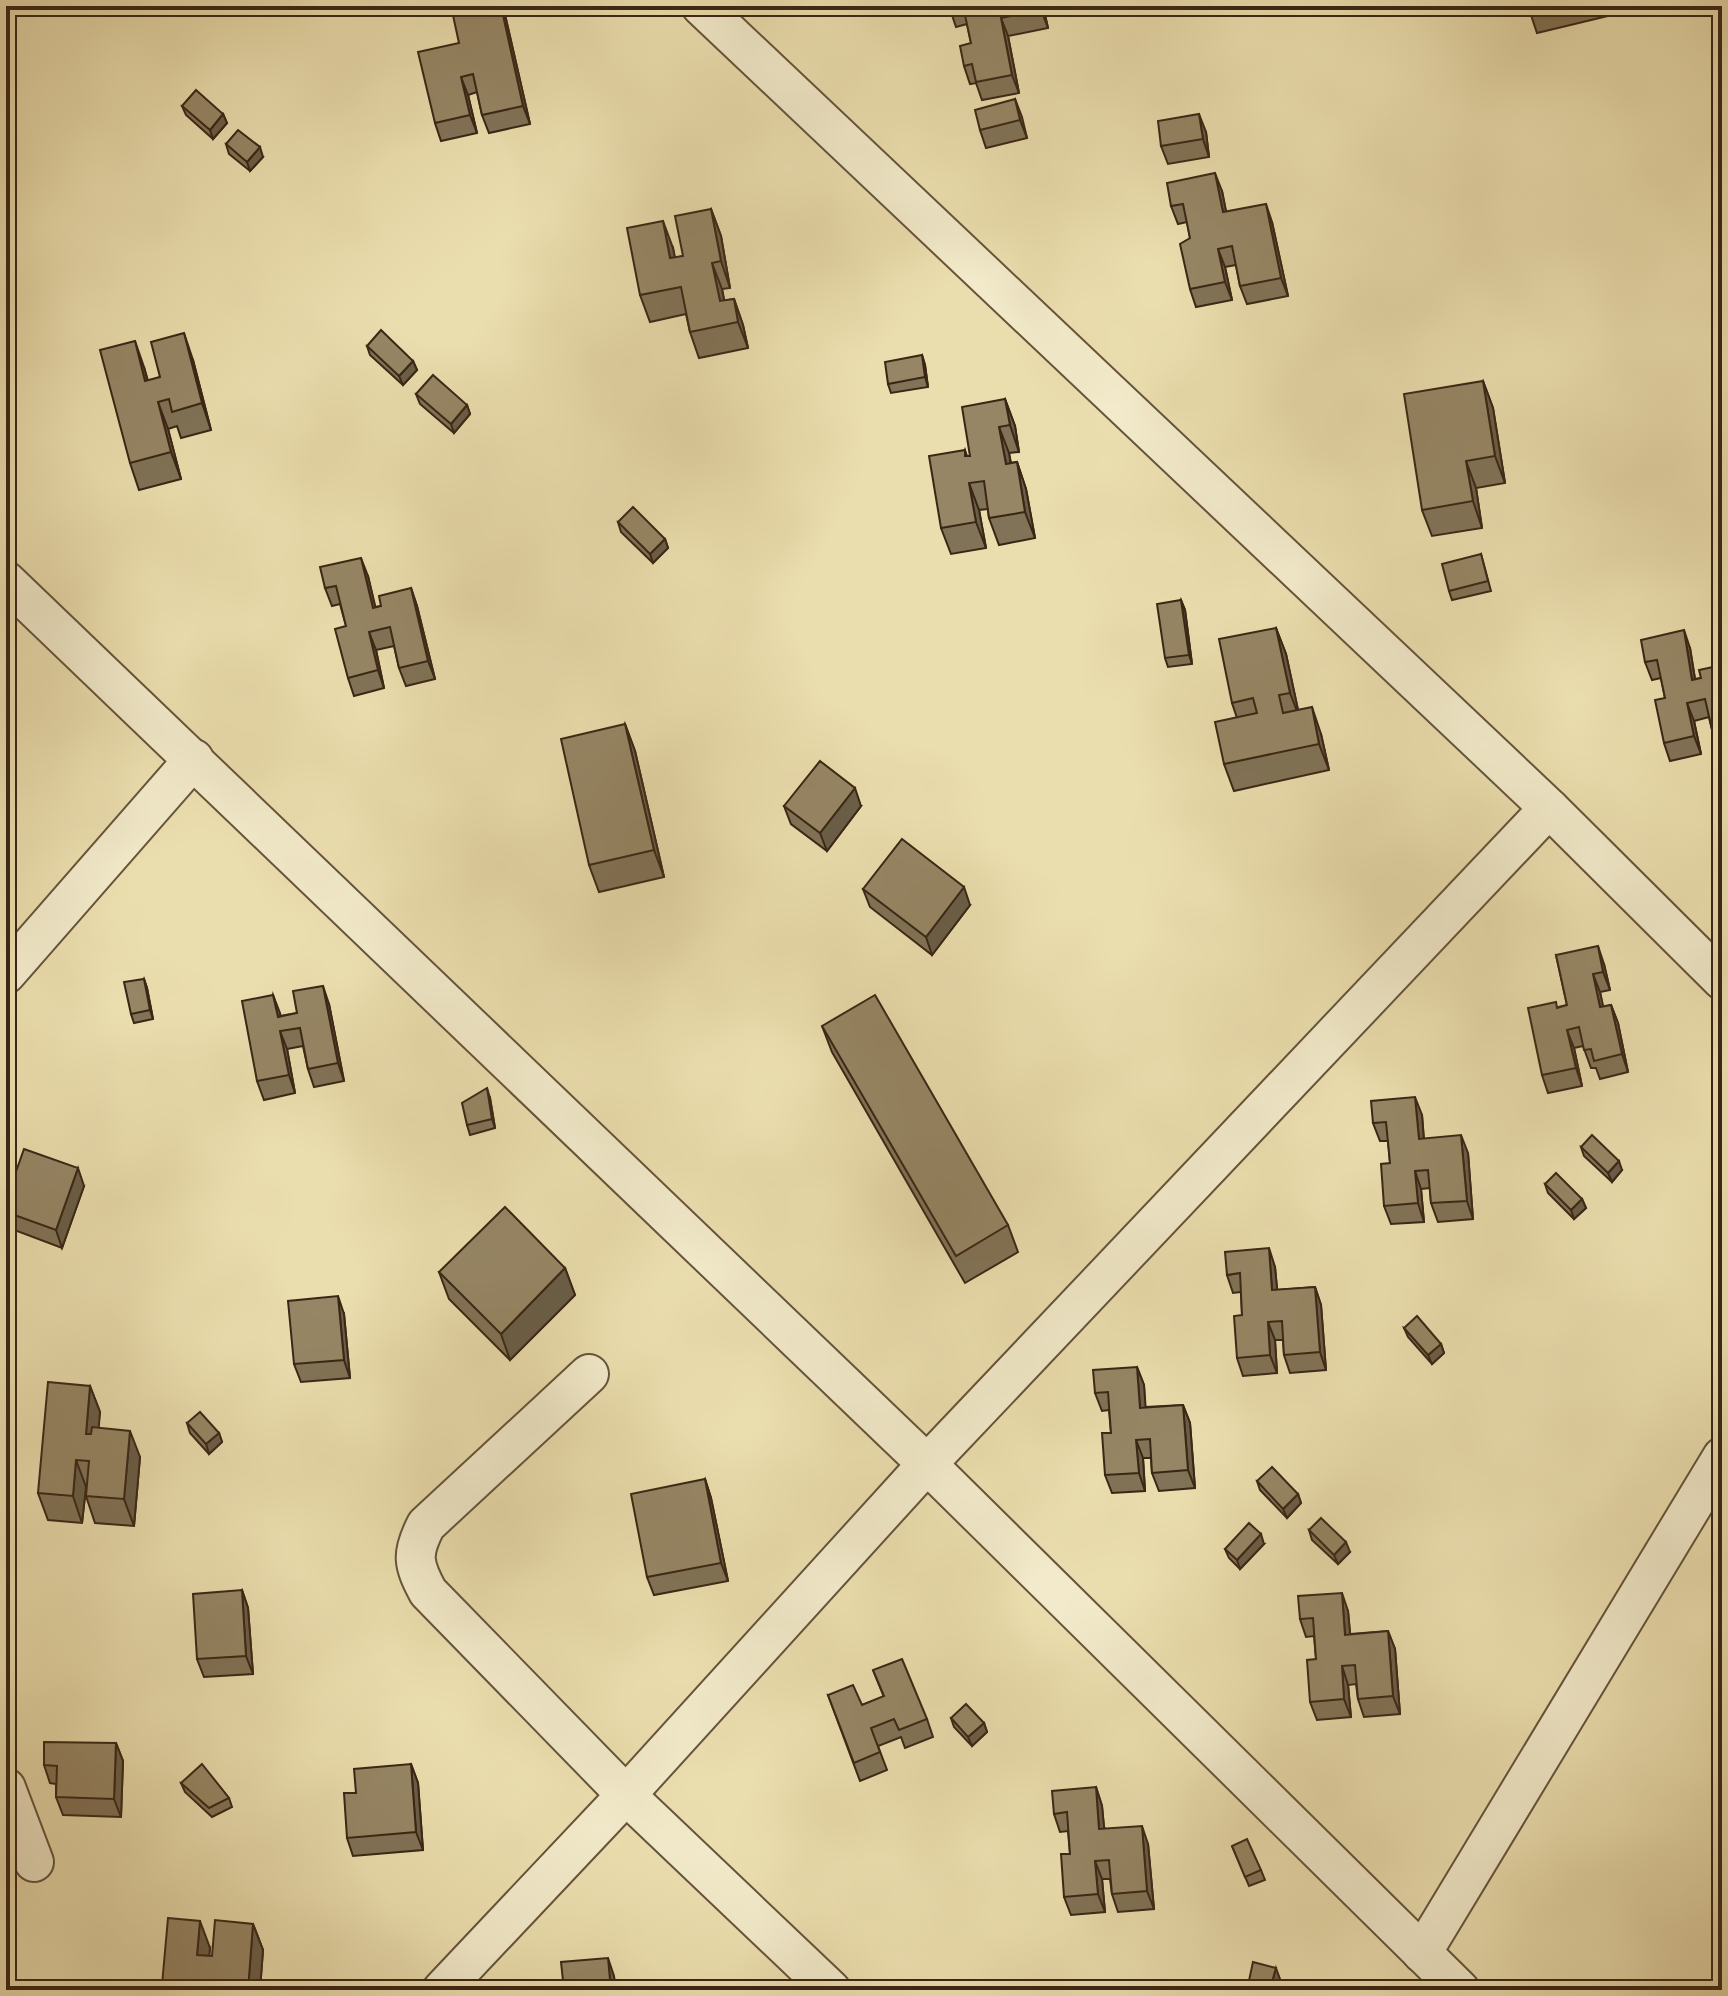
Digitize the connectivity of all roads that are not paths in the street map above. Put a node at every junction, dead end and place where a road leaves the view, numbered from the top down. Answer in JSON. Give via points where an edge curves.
{"nodes":[{"id":1,"x":701,"y":6,"type":"edge"},
{"id":2,"x":6,"y":581,"type":"edge"},
{"id":3,"x":194,"y":759,"type":"junction"},
{"id":4,"x":1549,"y":808,"type":"junction"},
{"id":5,"x":6,"y":974,"type":"edge"},
{"id":6,"x":1722,"y":980,"type":"edge"},
{"id":7,"x":589,"y":1374,"type":"dead end"},
{"id":8,"x":1722,"y":1457,"type":"edge"},
{"id":9,"x":927,"y":1464,"type":"junction"},
{"id":10,"x":6,"y":1788,"type":"edge"},
{"id":11,"x":626,"y":1795,"type":"junction"},
{"id":12,"x":34,"y":1862,"type":"dead end"},
{"id":13,"x":1422,"y":1953,"type":"junction"},
{"id":14,"x":442,"y":1990,"type":"edge"},
{"id":15,"x":831,"y":1990,"type":"edge"},
{"id":16,"x":1460,"y":1990,"type":"edge"}],
"edges":[{"from":1,"to":4,"type":"street"},
{"from":2,"to":3,"type":"street"},
{"from":3,"to":5,"type":"street"},
{"from":3,"to":9,"type":"street"},
{"from":4,"to":6,"type":"street"},
{"from":4,"to":9,"type":"street"},
{"from":7,"to":11,"type":"street","via":[[426,1525],[414,1557],[428,1592]]},
{"from":8,"to":13,"type":"street"},
{"from":9,"to":11,"type":"street"},
{"from":9,"to":13,"type":"street"},
{"from":10,"to":12,"type":"street"},
{"from":11,"to":14,"type":"street"},
{"from":11,"to":15,"type":"street"},
{"from":13,"to":16,"type":"street"}]}
